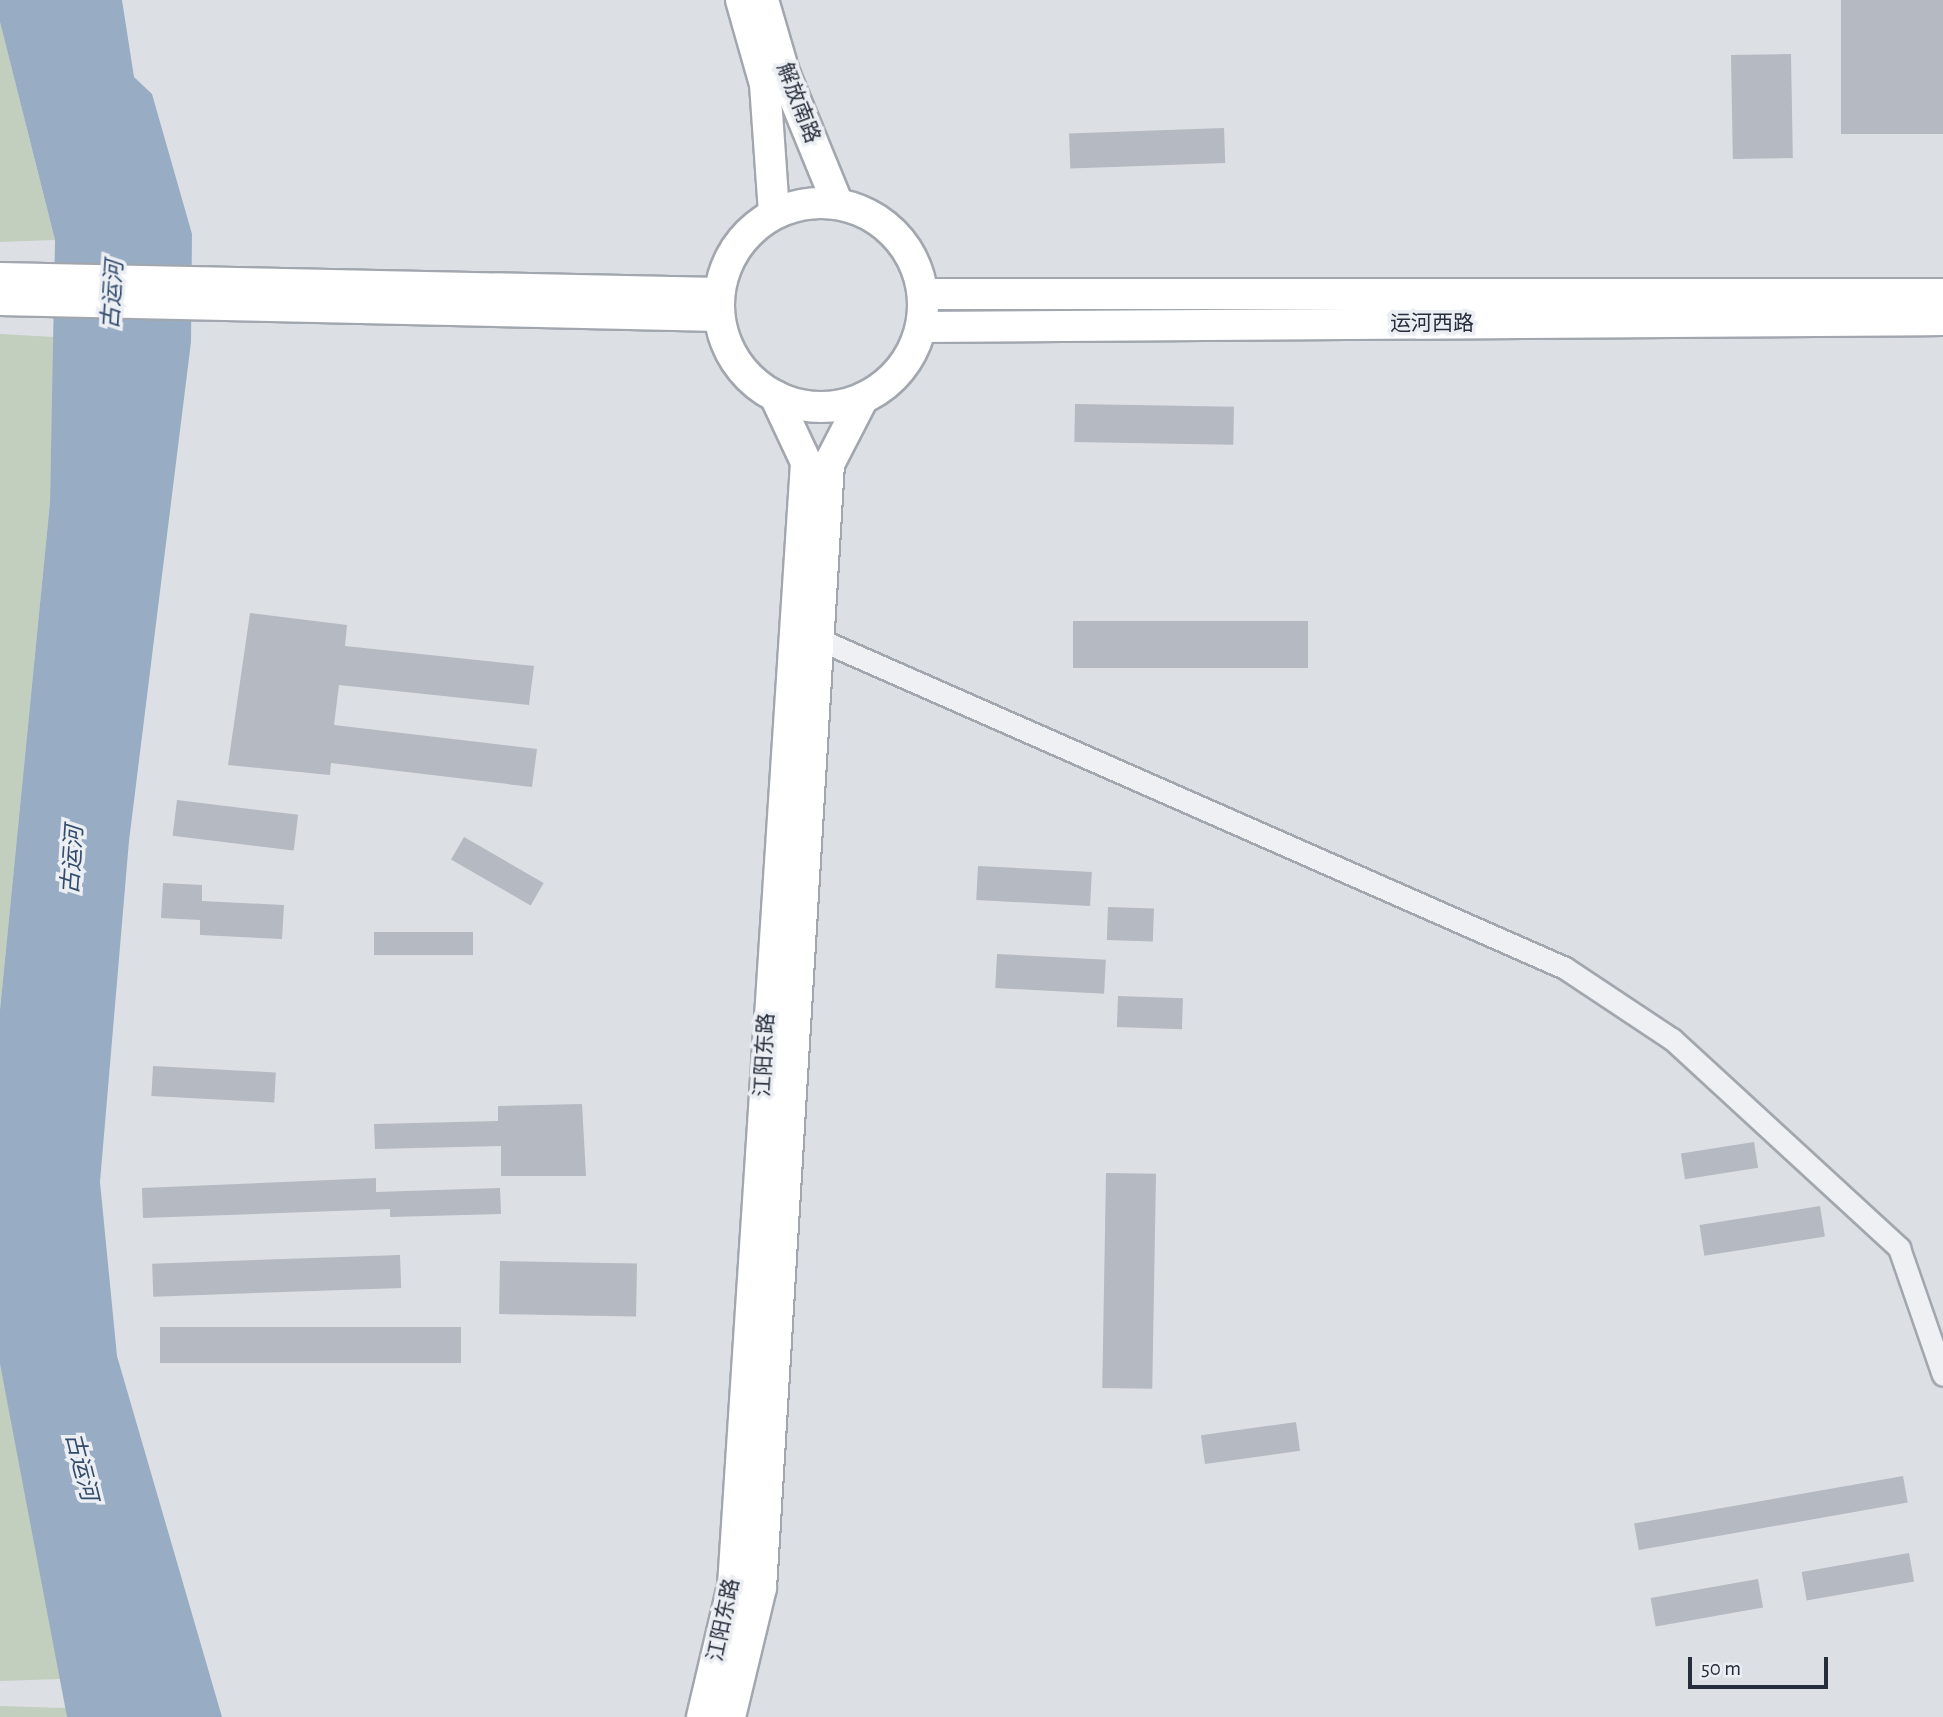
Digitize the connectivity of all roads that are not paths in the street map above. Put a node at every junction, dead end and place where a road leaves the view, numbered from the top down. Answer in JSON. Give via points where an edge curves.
{"nodes":[{"id":1,"x":741,"y":0,"type":"edge"},
{"id":2,"x":763,"y":0,"type":"edge"},
{"id":3,"x":838,"y":204,"type":"junction"},
{"id":4,"x":774,"y":214,"type":"junction"},
{"id":5,"x":3,"y":289,"type":"edge"},
{"id":6,"x":923,"y":294,"type":"junction"},
{"id":7,"x":1943,"y":294,"type":"edge"},
{"id":8,"x":719,"y":305,"type":"junction"},
{"id":9,"x":1943,"y":320,"type":"edge"},
{"id":10,"x":922,"y":327,"type":"junction"},
{"id":11,"x":775,"y":396,"type":"junction"},
{"id":12,"x":863,"y":398,"type":"junction"},
{"id":13,"x":816,"y":638,"type":"junction"},
{"id":14,"x":1943,"y":1374,"type":"edge"},
{"id":15,"x":702,"y":1717,"type":"edge"},
{"id":16,"x":730,"y":1717,"type":"edge"}],
"edges":[{"from":1,"to":4,"type":"main road","name":"解放南路","via":[[765,84]]},
{"from":2,"to":3,"type":"main road","name":"解放南路","via":[[785,75]]},
{"from":3,"to":4,"type":"main road","via":[[805,204]]},
{"from":3,"to":6,"type":"main road","via":[[870,215],[896,235],[915,262]]},
{"from":4,"to":8,"type":"main road","via":[[747,234],[728,261]]},
{"from":5,"to":8,"type":"main road","via":[[251,290]]},
{"from":6,"to":7,"type":"main road","name":"运河西路"},
{"from":6,"to":10,"type":"main road"},
{"from":8,"to":11,"type":"main road","via":[[729,349],[748,377]]},
{"from":9,"to":10,"type":"main road","name":"运河西路"},
{"from":10,"to":12,"type":"main road","via":[[890,381]]},
{"from":11,"to":12,"type":"main road","via":[[808,406]]},
{"from":11,"to":15,"type":"main road","name":"江阳东路","via":[[806,462],[733,1586]]},
{"from":12,"to":13,"type":"main road","name":"江阳东路","via":[[829,464]]},
{"from":13,"to":14,"type":"street","via":[[1565,968],[1672,1039],[1899,1248]]},
{"from":13,"to":16,"type":"main road","name":"江阳东路","via":[[761,1588]]}]}
